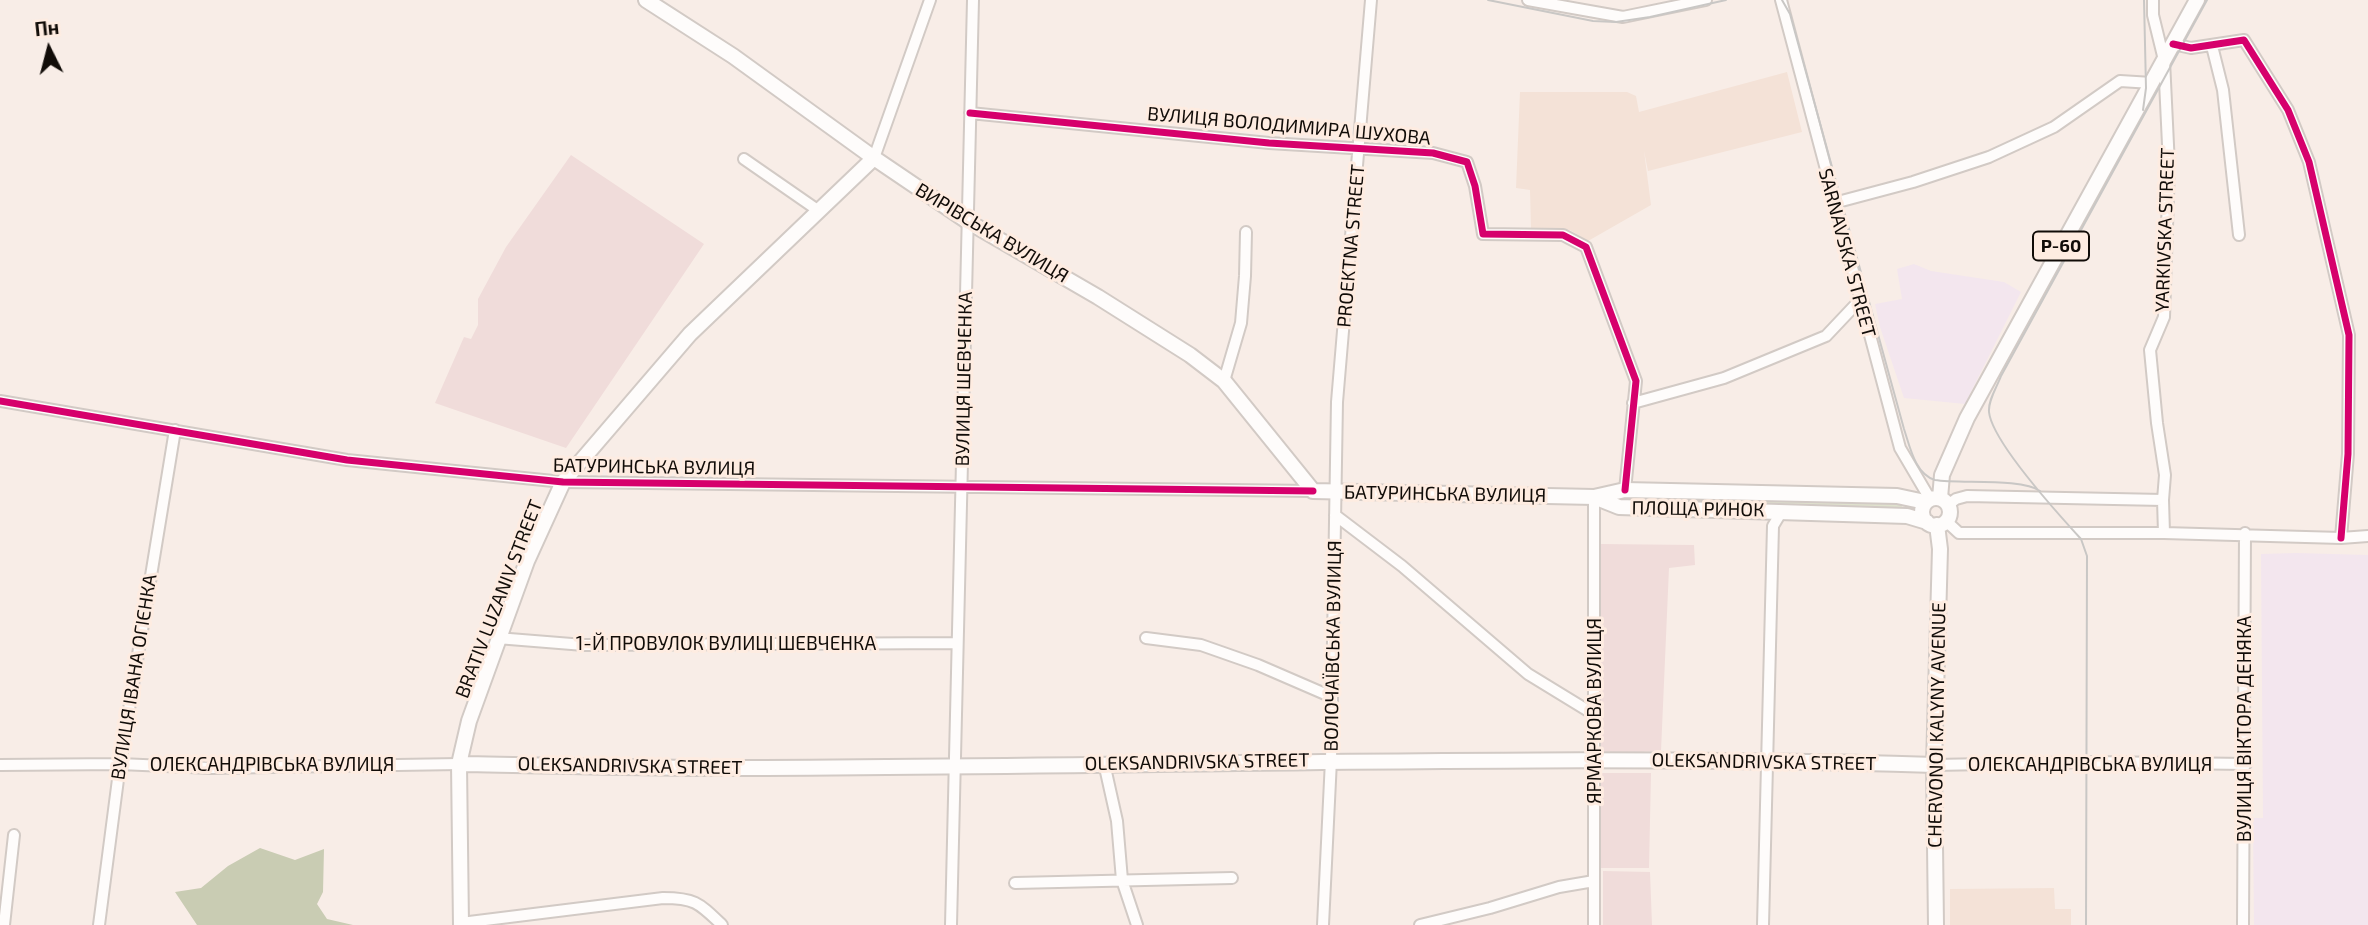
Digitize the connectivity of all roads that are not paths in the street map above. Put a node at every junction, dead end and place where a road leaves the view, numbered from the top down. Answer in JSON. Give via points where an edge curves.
{"nodes":[{"id":1,"x":646,"y":0,"type":"edge"},
{"id":2,"x":930,"y":0,"type":"edge"},
{"id":3,"x":973,"y":0,"type":"edge"},
{"id":4,"x":1371,"y":0,"type":"edge"},
{"id":5,"x":1528,"y":0,"type":"edge"},
{"id":6,"x":1706,"y":0,"type":"edge"},
{"id":7,"x":1781,"y":0,"type":"edge"},
{"id":8,"x":2152,"y":0,"type":"edge"},
{"id":9,"x":2197,"y":0,"type":"edge"},
{"id":10,"x":2174,"y":44,"type":"junction"},
{"id":11,"x":2213,"y":46,"type":"junction"},
{"id":12,"x":2164,"y":60,"type":"junction"},
{"id":13,"x":2152,"y":83,"type":"junction"},
{"id":14,"x":970,"y":113,"type":"junction"},
{"id":15,"x":1360,"y":149,"type":"junction"},
{"id":16,"x":874,"y":158,"type":"junction"},
{"id":17,"x":744,"y":159,"type":"dead end"},
{"id":18,"x":1834,"y":203,"type":"junction"},
{"id":19,"x":819,"y":211,"type":"junction"},
{"id":20,"x":967,"y":221,"type":"junction"},
{"id":21,"x":1246,"y":232,"type":"dead end"},
{"id":22,"x":2239,"y":235,"type":"dead end"},
{"id":23,"x":1860,"y":300,"type":"junction"},
{"id":24,"x":1224,"y":381,"type":"junction"},
{"id":25,"x":0,"y":401,"type":"edge"},
{"id":26,"x":1633,"y":402,"type":"junction"},
{"id":27,"x":175,"y":430,"type":"junction"},
{"id":28,"x":563,"y":482,"type":"junction"},
{"id":29,"x":962,"y":488,"type":"junction"},
{"id":30,"x":1625,"y":490,"type":"junction"},
{"id":31,"x":1313,"y":491,"type":"junction"},
{"id":32,"x":1336,"y":492,"type":"junction"},
{"id":33,"x":1594,"y":497,"type":"junction"},
{"id":34,"x":2163,"y":500,"type":"junction"},
{"id":35,"x":1936,"y":501,"type":"junction"},
{"id":36,"x":1782,"y":511,"type":"junction"},
{"id":37,"x":1335,"y":515,"type":"junction"},
{"id":38,"x":1937,"y":523,"type":"junction"},
{"id":39,"x":2164,"y":533,"type":"junction"},
{"id":40,"x":2245,"y":534,"type":"junction"},
{"id":41,"x":2368,"y":536,"type":"edge"},
{"id":42,"x":2341,"y":538,"type":"junction"},
{"id":43,"x":497,"y":638,"type":"junction"},
{"id":44,"x":1146,"y":638,"type":"dead end"},
{"id":45,"x":956,"y":643,"type":"junction"},
{"id":46,"x":1332,"y":697,"type":"junction"},
{"id":47,"x":1595,"y":715,"type":"junction"},
{"id":48,"x":1331,"y":760,"type":"junction"},
{"id":49,"x":1595,"y":760,"type":"junction"},
{"id":50,"x":1765,"y":761,"type":"junction"},
{"id":51,"x":1104,"y":763,"type":"junction"},
{"id":52,"x":120,"y":764,"type":"junction"},
{"id":53,"x":459,"y":764,"type":"junction"},
{"id":54,"x":2246,"y":764,"type":"junction"},
{"id":55,"x":0,"y":765,"type":"edge"},
{"id":56,"x":956,"y":765,"type":"junction"},
{"id":57,"x":1934,"y":765,"type":"junction"},
{"id":58,"x":14,"y":835,"type":"dead end"},
{"id":59,"x":1232,"y":878,"type":"dead end"},
{"id":60,"x":1122,"y":880,"type":"junction"},
{"id":61,"x":1594,"y":881,"type":"junction"},
{"id":62,"x":1015,"y":883,"type":"dead end"},
{"id":63,"x":461,"y":924,"type":"edge"},
{"id":64,"x":4,"y":925,"type":"edge"},
{"id":65,"x":99,"y":925,"type":"edge"},
{"id":66,"x":722,"y":925,"type":"edge"},
{"id":67,"x":951,"y":925,"type":"edge"},
{"id":68,"x":1137,"y":925,"type":"edge"},
{"id":69,"x":1323,"y":925,"type":"edge"},
{"id":70,"x":1420,"y":925,"type":"edge"},
{"id":71,"x":1594,"y":925,"type":"edge"},
{"id":72,"x":1763,"y":925,"type":"edge"},
{"id":73,"x":1936,"y":925,"type":"edge"},
{"id":74,"x":2243,"y":925,"type":"edge"}],
"edges":[{"from":1,"to":16,"type":"main road","name":"ВИРІВСЬКА ВУЛИЦЯ","via":[[733,56]]},
{"from":2,"to":16,"type":"street"},
{"from":3,"to":14,"type":"street","name":"ВУЛИЦЯ ШЕВЧЕНКА"},
{"from":4,"to":15,"type":"street","name":"PROEKTNA STREET"},
{"from":5,"to":6,"type":"street","via":[[1622,17]]},
{"from":7,"to":18,"type":"street","name":"SARNAVSKA STREET"},
{"from":8,"to":12,"type":"street","name":"YARKIVSKA STREET"},
{"from":9,"to":10,"type":"main road","number":"Р-60"},
{"from":10,"to":11,"type":"street"},
{"from":10,"to":12,"type":"main road","number":"Р-60"},
{"from":11,"to":22,"type":"street","via":[[2223,90]]},
{"from":11,"to":42,"type":"street","via":[[2244,40],[2288,110],[2309,162],[2350,335]]},
{"from":12,"to":13,"type":"main road","number":"Р-60"},
{"from":12,"to":34,"type":"street","name":"YARKIVSKA STREET","via":[[2169,166],[2164,317],[2150,350],[2165,475]]},
{"from":13,"to":18,"type":"street","via":[[2120,81],[2054,127],[1989,157]]},
{"from":13,"to":35,"type":"main road","number":"Р-60","via":[[1966,418]]},
{"from":14,"to":15,"type":"street","name":"ВУЛИЦЯ ВОЛОДИМИРА ШУХОВА"},
{"from":14,"to":20,"type":"street","name":"ВУЛИЦЯ ШЕВЧЕНКА"},
{"from":15,"to":26,"type":"street","name":"ВУЛИЦЯ ВОЛОДИМИРА ШУХОВА","via":[[1433,153],[1467,162],[1483,234],[1563,235],[1586,247],[1636,381]]},
{"from":15,"to":32,"type":"street","name":"PROEKTNA STREET","via":[[1337,402]]},
{"from":16,"to":19,"type":"main road","name":"BRATIV LUZANIV STREET"},
{"from":16,"to":20,"type":"main road","name":"ВИРІВСЬКА ВУЛИЦЯ"},
{"from":17,"to":19,"type":"street"},
{"from":18,"to":23,"type":"street","name":"SARNAVSKA STREET"},
{"from":19,"to":28,"type":"main road","name":"BRATIV LUZANIV STREET","via":[[690,334]]},
{"from":20,"to":24,"type":"main road","name":"ВИРІВСЬКА ВУЛИЦЯ","via":[[1098,297]]},
{"from":20,"to":29,"type":"street","name":"ВУЛИЦЯ ШЕВЧЕНКА"},
{"from":21,"to":24,"type":"street","via":[[1241,323]]},
{"from":23,"to":26,"type":"street","via":[[1826,336],[1724,378]]},
{"from":23,"to":35,"type":"street","name":"SARNAVSKA STREET","via":[[1900,448]]},
{"from":24,"to":31,"type":"main road","name":"ВИРІВСЬКА ВУЛИЦЯ"},
{"from":25,"to":27,"type":"street","name":"БАТУРИНСЬКА ВУЛИЦЯ"},
{"from":26,"to":30,"type":"street","name":"ВУЛИЦЯ ВОЛОДИМИРА ШУХОВА"},
{"from":27,"to":28,"type":"street","name":"БАТУРИНСЬКА ВУЛИЦЯ","via":[[347,460]]},
{"from":27,"to":52,"type":"street","name":"ВУЛИЦЯ ІВАНА ОГІЄНКА"},
{"from":28,"to":29,"type":"street","name":"БАТУРИНСЬКА ВУЛИЦЯ"},
{"from":28,"to":43,"type":"main road","name":"BRATIV LUZANIV STREET"},
{"from":29,"to":31,"type":"street","name":"БАТУРИНСЬКА ВУЛИЦЯ"},
{"from":29,"to":45,"type":"street","name":"ВУЛИЦЯ ШЕВЧЕНКА"},
{"from":30,"to":33,"type":"main road","name":"ПЛОЩА РИНОК"},
{"from":30,"to":35,"type":"main road","name":"ПЛОЩА РИНОК","via":[[1897,496]]},
{"from":31,"to":32,"type":"main road","name":"БАТУРИНСЬКА ВУЛИЦЯ"},
{"from":32,"to":33,"type":"main road","name":"БАТУРИНСЬКА ВУЛИЦЯ"},
{"from":32,"to":37,"type":"street","name":"ВОЛОЧАЇВСЬКА ВУЛИЦЯ"},
{"from":33,"to":36,"type":"main road","name":"ПЛОЩА РИНОК","via":[[1619,507]]},
{"from":33,"to":47,"type":"street","name":"ЯРМАРКОВА ВУЛИЦЯ"},
{"from":34,"to":35,"type":"street","via":[[1966,496]]},
{"from":34,"to":39,"type":"street","name":"YARKIVSKA STREET"},
{"from":35,"to":38,"type":"main road","number":"Р-60","via":[[1949,516]]},
{"from":35,"to":38,"type":"main road","number":"Р-60","via":[[1922,513]]},
{"from":36,"to":38,"type":"main road","name":"ПЛОЩА РИНОК","via":[[1907,516]]},
{"from":36,"to":50,"type":"street","via":[[1773,526]]},
{"from":37,"to":46,"type":"street","name":"ВОЛОЧАЇВСЬКА ВУЛИЦЯ"},
{"from":37,"to":47,"type":"street","via":[[1528,674]]},
{"from":38,"to":39,"type":"street","via":[[1959,533]]},
{"from":38,"to":57,"type":"main road","name":"CHERVONOI KALYNY AVENUE","number":"Р-60"},
{"from":39,"to":40,"type":"street"},
{"from":40,"to":42,"type":"street"},
{"from":40,"to":54,"type":"street","name":"ВУЛИЦЯ ВІКТОРА ДЕНЯКА"},
{"from":41,"to":42,"type":"street"},
{"from":43,"to":45,"type":"street","name":"1-Й ПРОВУЛОК ВУЛИЦІ ШЕВЧЕНКА","via":[[584,646]]},
{"from":43,"to":53,"type":"main road","name":"BRATIV LUZANIV STREET"},
{"from":44,"to":46,"type":"street","via":[[1201,645]]},
{"from":45,"to":56,"type":"street","name":"ВУЛИЦЯ ШЕВЧЕНКА"},
{"from":46,"to":48,"type":"street","name":"ВОЛОЧАЇВСЬКА ВУЛИЦЯ"},
{"from":47,"to":49,"type":"street","name":"ЯРМАРКОВА ВУЛИЦЯ"},
{"from":48,"to":49,"type":"main road","name":"OLEKSANDRIVSKA STREET"},
{"from":48,"to":51,"type":"main road","name":"OLEKSANDRIVSKA STREET"},
{"from":48,"to":69,"type":"street","name":"ВОЛОЧАЇВСЬКА ВУЛИЦЯ"},
{"from":49,"to":50,"type":"main road","name":"OLEKSANDRIVSKA STREET"},
{"from":49,"to":61,"type":"street","name":"ЯРМАРКОВА ВУЛИЦЯ"},
{"from":50,"to":57,"type":"main road","name":"OLEKSANDRIVSKA STREET"},
{"from":50,"to":72,"type":"street"},
{"from":51,"to":56,"type":"main road","name":"OLEKSANDRIVSKA STREET"},
{"from":51,"to":60,"type":"street","via":[[1117,821]]},
{"from":52,"to":53,"type":"street","name":"ОЛЕКСАНДРІВСЬКА ВУЛИЦЯ","via":[[211,768]]},
{"from":52,"to":55,"type":"street","name":"ОЛЕКСАНДРІВСЬКА ВУЛИЦЯ"},
{"from":52,"to":65,"type":"street","name":"ВУЛИЦЯ ІВАНА ОГІЄНКА"},
{"from":53,"to":56,"type":"main road","name":"OLEKSANDRIVSKA STREET","via":[[703,768]]},
{"from":53,"to":63,"type":"main road","name":"BRATIV LUZANIV STREET"},
{"from":54,"to":57,"type":"street","name":"ОЛЕКСАНДРІВСЬКА ВУЛИЦЯ"},
{"from":54,"to":74,"type":"street","name":"ВУЛИЦЯ ВІКТОРА ДЕНЯКА"},
{"from":56,"to":67,"type":"street","name":"ВУЛИЦЯ ШЕВЧЕНКА"},
{"from":57,"to":73,"type":"main road","name":"CHERVONOI KALYNY AVENUE","number":"Р-60"},
{"from":58,"to":64,"type":"street"},
{"from":59,"to":60,"type":"street"},
{"from":60,"to":62,"type":"street"},
{"from":60,"to":68,"type":"street"},
{"from":61,"to":70,"type":"street"},
{"from":61,"to":71,"type":"street","name":"ЯРМАРКОВА ВУЛИЦЯ"},
{"from":63,"to":66,"type":"street","via":[[688,898]]}]}
